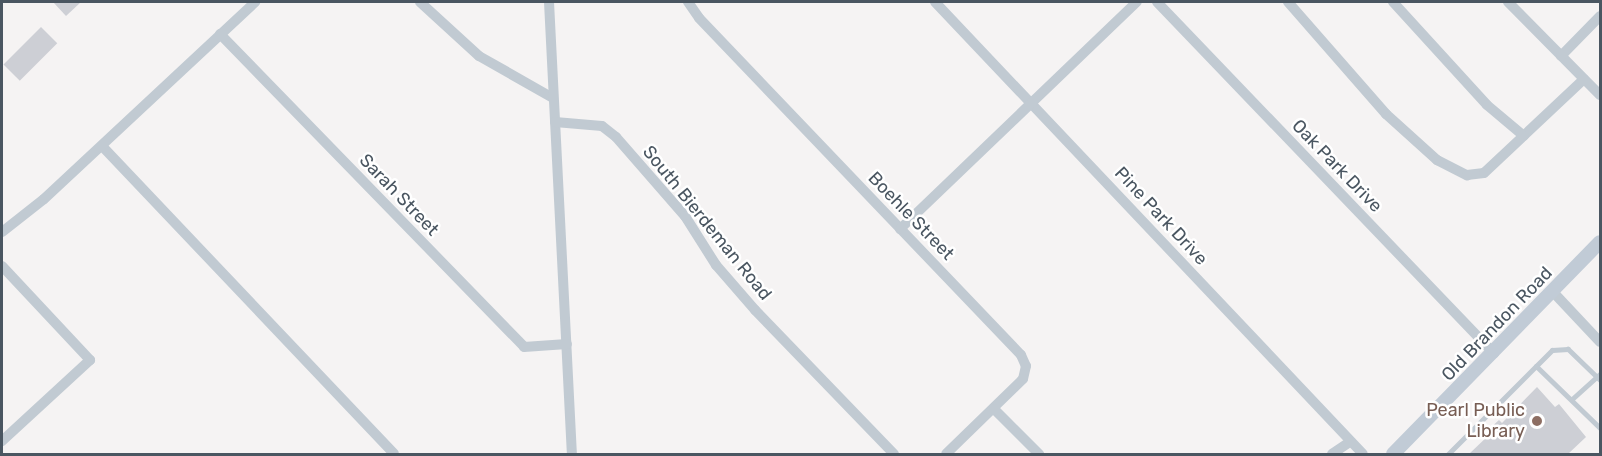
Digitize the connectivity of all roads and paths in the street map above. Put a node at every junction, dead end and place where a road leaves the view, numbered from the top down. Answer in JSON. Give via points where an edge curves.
{"nodes":[{"id":1,"x":255,"y":2,"type":"edge"},
{"id":2,"x":420,"y":2,"type":"edge"},
{"id":3,"x":549,"y":2,"type":"edge"},
{"id":4,"x":688,"y":2,"type":"edge"},
{"id":5,"x":935,"y":2,"type":"edge"},
{"id":6,"x":1137,"y":2,"type":"edge"},
{"id":7,"x":1157,"y":2,"type":"edge"},
{"id":8,"x":1288,"y":2,"type":"edge"},
{"id":9,"x":1393,"y":2,"type":"edge"},
{"id":10,"x":1508,"y":2,"type":"edge"},
{"id":11,"x":1600,"y":16,"type":"edge"},
{"id":12,"x":220,"y":34,"type":"junction"},
{"id":13,"x":1561,"y":56,"type":"junction"},
{"id":14,"x":1584,"y":79,"type":"junction"},
{"id":15,"x":1600,"y":95,"type":"edge"},
{"id":16,"x":553,"y":98,"type":"junction"},
{"id":17,"x":1030,"y":101,"type":"junction"},
{"id":18,"x":555,"y":122,"type":"junction"},
{"id":19,"x":1524,"y":136,"type":"junction"},
{"id":20,"x":102,"y":146,"type":"junction"},
{"id":21,"x":900,"y":229,"type":"junction"},
{"id":22,"x":2,"y":232,"type":"edge"},
{"id":23,"x":1600,"y":242,"type":"edge"},
{"id":24,"x":2,"y":266,"type":"edge"},
{"id":25,"x":1554,"y":293,"type":"junction"},
{"id":26,"x":1600,"y":342,"type":"edge"},
{"id":27,"x":567,"y":344,"type":"junction"},
{"id":28,"x":1494,"y":354,"type":"junction"},
{"id":29,"x":1536,"y":366,"type":"junction"},
{"id":30,"x":1600,"y":377,"type":"edge"},
{"id":31,"x":1572,"y":399,"type":"junction"},
{"id":32,"x":994,"y":409,"type":"junction"},
{"id":33,"x":1600,"y":428,"type":"edge"},
{"id":34,"x":2,"y":441,"type":"edge"},
{"id":35,"x":1350,"y":442,"type":"junction"},
{"id":36,"x":394,"y":454,"type":"edge"},
{"id":37,"x":572,"y":454,"type":"edge"},
{"id":38,"x":894,"y":454,"type":"edge"},
{"id":39,"x":946,"y":454,"type":"edge"},
{"id":40,"x":1039,"y":454,"type":"edge"},
{"id":41,"x":1332,"y":454,"type":"edge"},
{"id":42,"x":1363,"y":454,"type":"edge"},
{"id":43,"x":1393,"y":454,"type":"edge"},
{"id":44,"x":1448,"y":454,"type":"edge"}],
"edges":[{"from":1,"to":12,"type":"street"},
{"from":2,"to":16,"type":"street","via":[[479,56]]},
{"from":3,"to":16,"type":"street"},
{"from":4,"to":21,"type":"street","name":"Boehle Street"},
{"from":5,"to":17,"type":"street","name":"Pine Park Drive"},
{"from":6,"to":17,"type":"street"},
{"from":7,"to":28,"type":"street","name":"Oak Park Drive"},
{"from":8,"to":19,"type":"street","via":[[1386,114],[1437,160],[1467,175],[1484,173]]},
{"from":9,"to":19,"type":"street","via":[[1488,105]]},
{"from":10,"to":13,"type":"street"},
{"from":11,"to":13,"type":"street"},
{"from":12,"to":20,"type":"street"},
{"from":12,"to":27,"type":"street","name":"Sarah Street","via":[[524,347]]},
{"from":13,"to":14,"type":"street"},
{"from":14,"to":15,"type":"street"},
{"from":14,"to":19,"type":"street"},
{"from":16,"to":18,"type":"street"},
{"from":17,"to":21,"type":"street"},
{"from":17,"to":35,"type":"street","name":"Pine Park Drive"},
{"from":18,"to":27,"type":"street"},
{"from":18,"to":38,"type":"street","name":"South Bierdeman Road","via":[[602,126],[616,137],[685,216],[716,265],[755,310]]},
{"from":20,"to":22,"type":"street"},
{"from":20,"to":36,"type":"street"},
{"from":21,"to":32,"type":"street","name":"Boehle Street","via":[[1021,355],[1026,366],[1023,379]]},
{"from":23,"to":25,"type":"street","name":"Old Brandon Road"},
{"from":24,"to":34,"type":"street","via":[[90,360]]},
{"from":25,"to":26,"type":"street"},
{"from":25,"to":28,"type":"street","name":"Old Brandon Road"},
{"from":27,"to":37,"type":"street"},
{"from":28,"to":43,"type":"street","name":"Old Brandon Road"},
{"from":29,"to":30,"type":"lane","via":[[1552,350],[1568,350]]},
{"from":29,"to":31,"type":"lane"},
{"from":29,"to":44,"type":"lane"},
{"from":30,"to":31,"type":"lane"},
{"from":31,"to":33,"type":"lane"},
{"from":32,"to":39,"type":"street","name":"Boehle Street"},
{"from":32,"to":40,"type":"street"},
{"from":35,"to":41,"type":"street"},
{"from":35,"to":42,"type":"street","name":"Pine Park Drive"}]}
